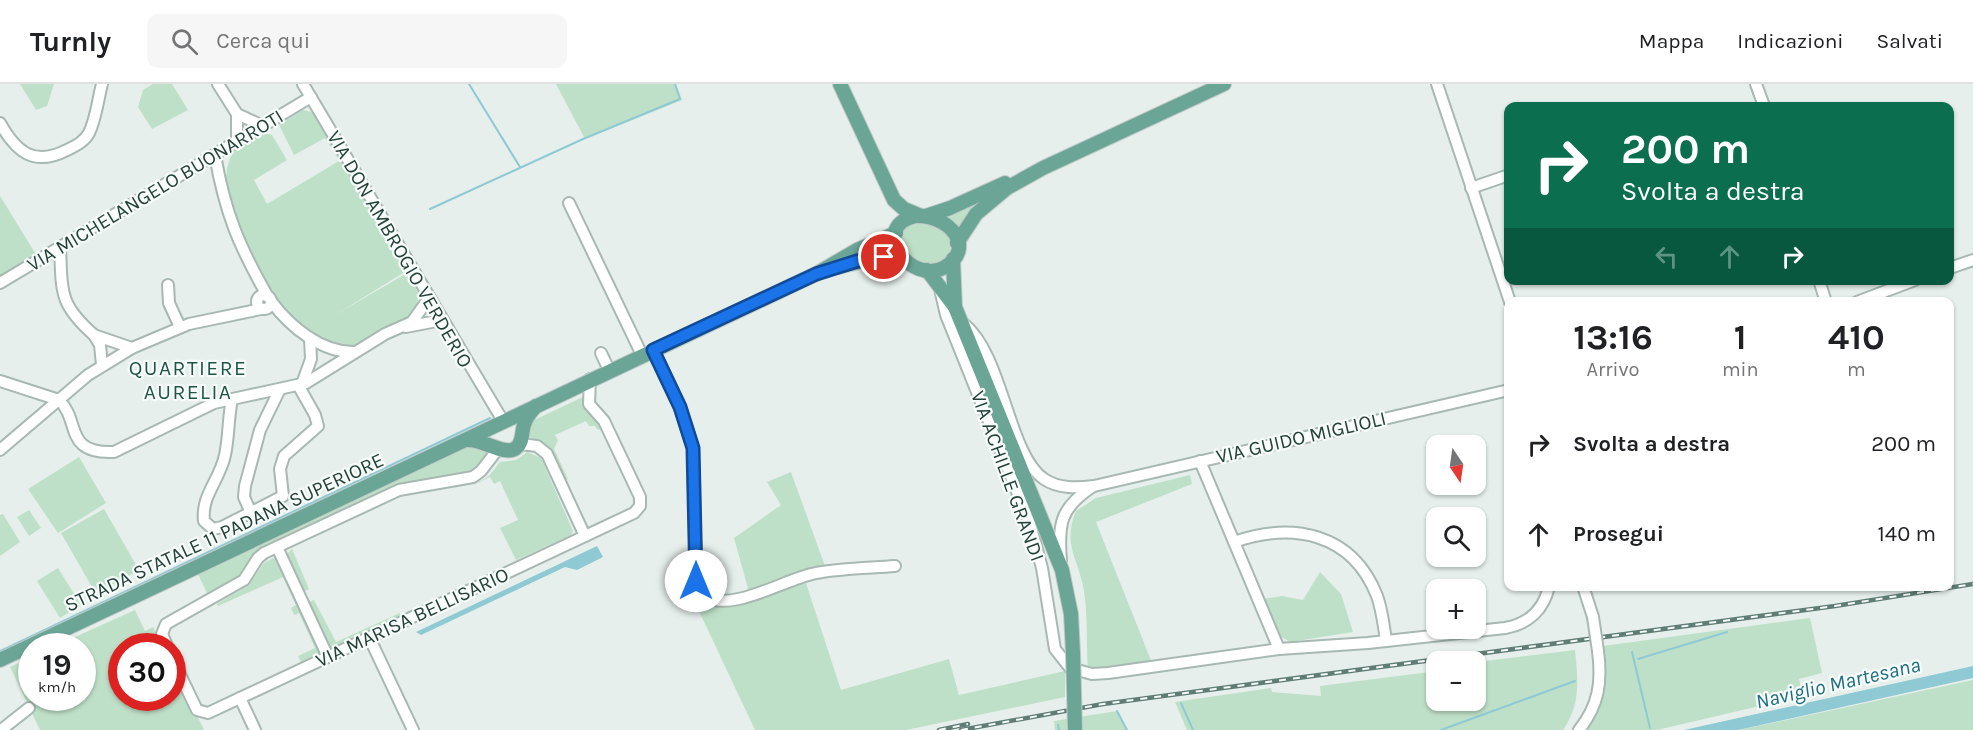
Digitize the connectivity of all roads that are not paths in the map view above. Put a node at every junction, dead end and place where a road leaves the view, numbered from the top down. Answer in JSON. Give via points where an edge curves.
{"nodes":[{"id":1,"x":102,"y":84,"type":"edge"},
{"id":2,"x":218,"y":84,"type":"edge"},
{"id":3,"x":303,"y":84,"type":"edge"},
{"id":4,"x":840,"y":84,"type":"edge"},
{"id":5,"x":1224,"y":84,"type":"edge"},
{"id":6,"x":1437,"y":84,"type":"edge"},
{"id":7,"x":1756,"y":84,"type":"edge"},
{"id":8,"x":311,"y":97,"type":"junction"},
{"id":9,"x":1763,"y":102,"type":"edge"},
{"id":10,"x":237,"y":114,"type":"junction"},
{"id":11,"x":0,"y":123,"type":"edge"},
{"id":12,"x":263,"y":126,"type":"junction"},
{"id":13,"x":237,"y":141,"type":"junction"},
{"id":14,"x":215,"y":154,"type":"junction"},
{"id":15,"x":1043,"y":168,"type":"junction"},
{"id":16,"x":1504,"y":177,"type":"edge"},
{"id":17,"x":1471,"y":188,"type":"junction"},
{"id":18,"x":889,"y":191,"type":"junction"},
{"id":19,"x":570,"y":202,"type":"dead end"},
{"id":20,"x":922,"y":216,"type":"junction"},
{"id":21,"x":897,"y":231,"type":"junction"},
{"id":22,"x":957,"y":243,"type":"junction"},
{"id":23,"x":60,"y":247,"type":"junction"},
{"id":24,"x":902,"y":258,"type":"junction"},
{"id":25,"x":953,"y":259,"type":"junction"},
{"id":26,"x":1973,"y":260,"type":"edge"},
{"id":27,"x":1954,"y":267,"type":"edge"},
{"id":28,"x":927,"y":270,"type":"junction"},
{"id":29,"x":812,"y":276,"type":"junction"},
{"id":30,"x":0,"y":283,"type":"edge"},
{"id":31,"x":1504,"y":284,"type":"edge"},
{"id":32,"x":168,"y":285,"type":"dead end"},
{"id":33,"x":1902,"y":285,"type":"edge"},
{"id":34,"x":940,"y":288,"type":"junction"},
{"id":35,"x":1870,"y":297,"type":"edge"},
{"id":36,"x":429,"y":298,"type":"junction"},
{"id":37,"x":264,"y":303,"type":"junction"},
{"id":38,"x":958,"y":314,"type":"junction"},
{"id":39,"x":442,"y":320,"type":"junction"},
{"id":40,"x":180,"y":327,"type":"junction"},
{"id":41,"x":399,"y":328,"type":"junction"},
{"id":42,"x":94,"y":335,"type":"junction"},
{"id":43,"x":310,"y":338,"type":"junction"},
{"id":44,"x":132,"y":348,"type":"junction"},
{"id":45,"x":356,"y":352,"type":"junction"},
{"id":46,"x":648,"y":352,"type":"junction"},
{"id":47,"x":601,"y":353,"type":"dead end"},
{"id":48,"x":102,"y":365,"type":"junction"},
{"id":49,"x":609,"y":370,"type":"junction"},
{"id":50,"x":590,"y":379,"type":"junction"},
{"id":51,"x":0,"y":381,"type":"edge"},
{"id":52,"x":300,"y":385,"type":"junction"},
{"id":53,"x":279,"y":391,"type":"junction"},
{"id":54,"x":1504,"y":391,"type":"edge"},
{"id":55,"x":232,"y":399,"type":"junction"},
{"id":56,"x":59,"y":400,"type":"junction"},
{"id":57,"x":537,"y":404,"type":"junction"},
{"id":58,"x":499,"y":420,"type":"junction"},
{"id":59,"x":465,"y":440,"type":"junction"},
{"id":60,"x":521,"y":440,"type":"junction"},
{"id":61,"x":496,"y":448,"type":"junction"},
{"id":62,"x":0,"y":450,"type":"edge"},
{"id":63,"x":1200,"y":461,"type":"junction"},
{"id":64,"x":1094,"y":486,"type":"junction"},
{"id":65,"x":251,"y":513,"type":"junction"},
{"id":66,"x":585,"y":536,"type":"junction"},
{"id":67,"x":1234,"y":542,"type":"junction"},
{"id":68,"x":277,"y":547,"type":"junction"},
{"id":69,"x":895,"y":566,"type":"dead end"},
{"id":70,"x":1062,"y":570,"type":"junction"},
{"id":71,"x":1547,"y":591,"type":"edge"},
{"id":72,"x":1585,"y":591,"type":"edge"},
{"id":73,"x":162,"y":633,"type":"edge"},
{"id":74,"x":369,"y":638,"type":"junction"},
{"id":75,"x":1386,"y":641,"type":"junction"},
{"id":76,"x":1279,"y":649,"type":"junction"},
{"id":77,"x":328,"y":657,"type":"junction"},
{"id":78,"x":0,"y":660,"type":"edge"},
{"id":79,"x":186,"y":686,"type":"edge"},
{"id":80,"x":240,"y":698,"type":"junction"},
{"id":81,"x":25,"y":711,"type":"edge"},
{"id":82,"x":1,"y":730,"type":"edge"},
{"id":83,"x":255,"y":730,"type":"edge"},
{"id":84,"x":413,"y":730,"type":"edge"},
{"id":85,"x":1075,"y":730,"type":"edge"},
{"id":86,"x":1579,"y":730,"type":"edge"}],
"edges":[{"from":1,"to":11,"type":"street","via":[[88,135],[55,155],[41,157],[20,150]]},
{"from":2,"to":10,"type":"street"},
{"from":3,"to":8,"type":"street","name":"VIA DON AMBROGIO VERDERIO"},
{"from":4,"to":18,"type":"main road"},
{"from":5,"to":15,"type":"main road"},
{"from":6,"to":17,"type":"street"},
{"from":7,"to":9,"type":"street"},
{"from":8,"to":12,"type":"street","name":"VIA MICHELANGELO BUONARROTI"},
{"from":8,"to":36,"type":"street","name":"VIA DON AMBROGIO VERDERIO"},
{"from":10,"to":12,"type":"street"},
{"from":10,"to":13,"type":"street"},
{"from":12,"to":13,"type":"street","name":"VIA MICHELANGELO BUONARROTI"},
{"from":13,"to":14,"type":"street","name":"VIA MICHELANGELO BUONARROTI"},
{"from":14,"to":23,"type":"street","name":"VIA MICHELANGELO BUONARROTI"},
{"from":14,"to":37,"type":"street","via":[[230,222]]},
{"from":15,"to":20,"type":"main road"},
{"from":15,"to":22,"type":"main road","via":[[983,207]]},
{"from":16,"to":17,"type":"street"},
{"from":17,"to":31,"type":"street"},
{"from":18,"to":20,"type":"main road","via":[[902,207]]},
{"from":18,"to":21,"type":"main road"},
{"from":19,"to":46,"type":"street"},
{"from":20,"to":21,"type":"main road","via":[[909,218]]},
{"from":20,"to":22,"type":"main road","via":[[947,223]]},
{"from":21,"to":24,"type":"main road","via":[[895,247]]},
{"from":21,"to":29,"type":"main road","name":"STRADA STATALE 11 PADANA SUPERIORE"},
{"from":22,"to":25,"type":"main road"},
{"from":23,"to":30,"type":"street","name":"VIA MICHELANGELO BUONARROTI"},
{"from":23,"to":42,"type":"street","via":[[67,306]]},
{"from":24,"to":28,"type":"main road"},
{"from":24,"to":29,"type":"main road","name":"STRADA STATALE 11 PADANA SUPERIORE","via":[[865,260]]},
{"from":25,"to":28,"type":"main road","via":[[941,269]]},
{"from":25,"to":38,"type":"main road"},
{"from":26,"to":27,"type":"street"},
{"from":28,"to":34,"type":"main road"},
{"from":29,"to":46,"type":"main road","name":"STRADA STATALE 11 PADANA SUPERIORE"},
{"from":32,"to":40,"type":"street","via":[[169,303]]},
{"from":33,"to":35,"type":"street"},
{"from":34,"to":38,"type":"main road"},
{"from":34,"to":76,"type":"street","name":"VIA ACHILLE GRANDI","via":[[946,315],[1030,524],[1042,568],[1053,639],[1065,664],[1092,674]]},
{"from":36,"to":39,"type":"street","name":"VIA DON AMBROGIO VERDERIO"},
{"from":36,"to":41,"type":"street","via":[[417,317]]},
{"from":37,"to":40,"type":"street"},
{"from":37,"to":43,"type":"street"},
{"from":38,"to":64,"type":"street","via":[[982,345],[1035,471],[1058,485]]},
{"from":38,"to":70,"type":"main road"},
{"from":39,"to":41,"type":"street"},
{"from":39,"to":58,"type":"street","name":"VIA DON AMBROGIO VERDERIO"},
{"from":40,"to":44,"type":"street"},
{"from":41,"to":45,"type":"street"},
{"from":42,"to":44,"type":"street"},
{"from":42,"to":48,"type":"street","via":[[100,345]]},
{"from":43,"to":45,"type":"street","via":[[337,350]]},
{"from":43,"to":52,"type":"street","via":[[311,359]]},
{"from":44,"to":48,"type":"street"},
{"from":45,"to":52,"type":"street"},
{"from":46,"to":49,"type":"main road","name":"STRADA STATALE 11 PADANA SUPERIORE"},
{"from":46,"to":69,"type":"street","via":[[680,407],[693,448],[695,577],[704,597],[718,601],[733,599],[815,573]]},
{"from":47,"to":49,"type":"street"},
{"from":48,"to":56,"type":"street"},
{"from":49,"to":50,"type":"main road","name":"STRADA STATALE 11 PADANA SUPERIORE"},
{"from":50,"to":57,"type":"main road","name":"STRADA STATALE 11 PADANA SUPERIORE"},
{"from":50,"to":66,"type":"street","name":"VIA MARISA BELLISARIO","via":[[589,404],[605,422],[639,495],[638,509]]},
{"from":51,"to":56,"type":"street"},
{"from":52,"to":53,"type":"street"},
{"from":52,"to":65,"type":"street","via":[[318,426],[284,456],[280,468],[283,496]]},
{"from":53,"to":55,"type":"street"},
{"from":53,"to":65,"type":"street","via":[[259,433],[245,486],[244,496]]},
{"from":54,"to":63,"type":"street","name":"VIA GUIDO MIGLIOLI"},
{"from":55,"to":56,"type":"street","via":[[207,406],[111,452],[93,449],[78,440]]},
{"from":55,"to":65,"type":"street","via":[[224,459],[219,477],[203,503],[204,520],[213,529]]},
{"from":56,"to":62,"type":"street"},
{"from":57,"to":58,"type":"main road","name":"STRADA STATALE 11 PADANA SUPERIORE"},
{"from":57,"to":60,"type":"main road","via":[[525,420]]},
{"from":58,"to":59,"type":"main road","name":"STRADA STATALE 11 PADANA SUPERIORE"},
{"from":58,"to":60,"type":"main road","via":[[517,424]]},
{"from":58,"to":61,"type":"main road","via":[[490,437]]},
{"from":59,"to":61,"type":"main road","via":[[482,440]]},
{"from":59,"to":78,"type":"main road","name":"STRADA STATALE 11 PADANA SUPERIORE"},
{"from":60,"to":61,"type":"main road","via":[[509,451]]},
{"from":60,"to":66,"type":"street","via":[[547,454]]},
{"from":61,"to":68,"type":"street","via":[[473,477],[402,489]]},
{"from":63,"to":64,"type":"street","name":"VIA GUIDO MIGLIOLI"},
{"from":63,"to":67,"type":"street"},
{"from":64,"to":70,"type":"street","via":[[1073,502],[1062,519]]},
{"from":66,"to":74,"type":"street","name":"VIA MARISA BELLISARIO"},
{"from":67,"to":75,"type":"street","via":[[1260,533],[1284,531],[1313,536],[1338,548],[1357,563],[1371,583],[1381,608]]},
{"from":67,"to":76,"type":"street"},
{"from":68,"to":73,"type":"street","via":[[260,556],[244,580],[166,624]]},
{"from":68,"to":77,"type":"street"},
{"from":70,"to":85,"type":"main road","bridge":true,"via":[[1071,614]]},
{"from":71,"to":75,"type":"street","name":"VIA ACHILLE GRANDI","via":[[1538,610],[1515,626]]},
{"from":72,"to":86,"type":"street","bridge":true,"via":[[1593,617],[1601,677],[1592,712]]},
{"from":74,"to":77,"type":"street","name":"VIA MARISA BELLISARIO"},
{"from":74,"to":84,"type":"street"},
{"from":75,"to":76,"type":"street","name":"VIA ACHILLE GRANDI"},
{"from":77,"to":80,"type":"street","name":"VIA MARISA BELLISARIO"},
{"from":79,"to":80,"type":"street","name":"VIA MARISA BELLISARIO","via":[[199,712],[208,713]]},
{"from":80,"to":83,"type":"street"},
{"from":81,"to":82,"type":"street"}]}
